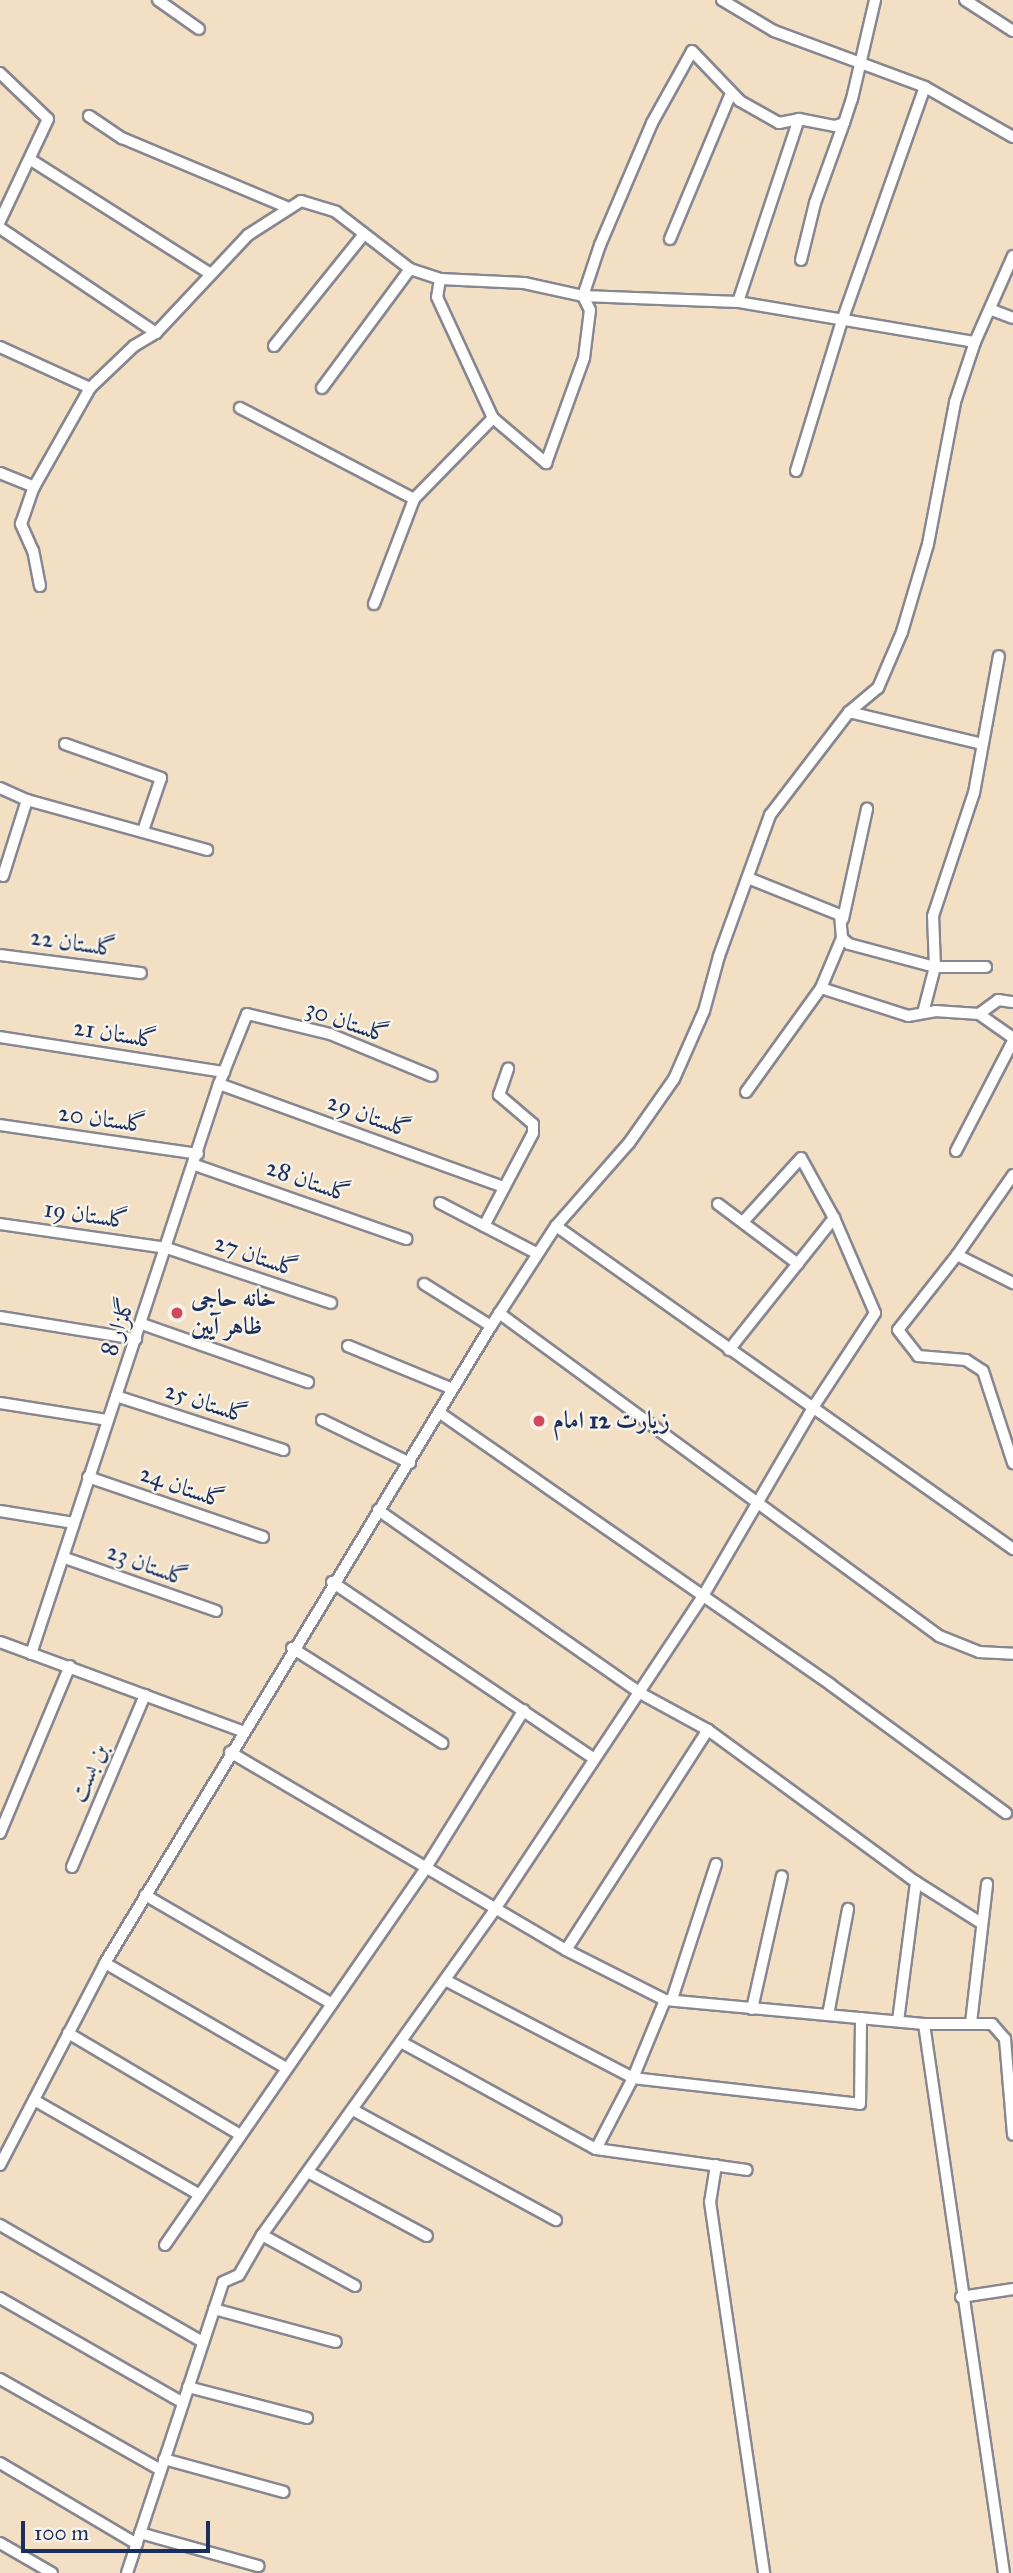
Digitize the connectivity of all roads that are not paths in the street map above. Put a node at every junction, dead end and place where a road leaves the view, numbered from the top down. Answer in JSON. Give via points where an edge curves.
{"nodes":[{"id":1,"x":158,"y":0,"type":"edge"},
{"id":2,"x":722,"y":0,"type":"edge"},
{"id":3,"x":875,"y":0,"type":"edge"},
{"id":4,"x":965,"y":0,"type":"edge"},
{"id":5,"x":199,"y":29,"type":"dead end"},
{"id":6,"x":1013,"y":31,"type":"edge"},
{"id":7,"x":860,"y":61,"type":"junction"},
{"id":8,"x":3,"y":76,"type":"edge"},
{"id":9,"x":925,"y":87,"type":"junction"},
{"id":10,"x":0,"y":91,"type":"edge"},
{"id":11,"x":731,"y":93,"type":"junction"},
{"id":12,"x":89,"y":116,"type":"dead end"},
{"id":13,"x":799,"y":119,"type":"junction"},
{"id":14,"x":844,"y":123,"type":"junction"},
{"id":15,"x":1013,"y":137,"type":"edge"},
{"id":16,"x":31,"y":160,"type":"junction"},
{"id":17,"x":286,"y":207,"type":"junction"},
{"id":18,"x":0,"y":221,"type":"edge"},
{"id":19,"x":0,"y":228,"type":"edge"},
{"id":20,"x":364,"y":234,"type":"junction"},
{"id":21,"x":670,"y":239,"type":"dead end"},
{"id":22,"x":1013,"y":256,"type":"edge"},
{"id":23,"x":801,"y":260,"type":"dead end"},
{"id":24,"x":410,"y":269,"type":"junction"},
{"id":25,"x":209,"y":273,"type":"junction"},
{"id":26,"x":440,"y":279,"type":"junction"},
{"id":27,"x":583,"y":296,"type":"junction"},
{"id":28,"x":738,"y":302,"type":"junction"},
{"id":29,"x":992,"y":310,"type":"junction"},
{"id":30,"x":1013,"y":318,"type":"edge"},
{"id":31,"x":842,"y":321,"type":"junction"},
{"id":32,"x":156,"y":333,"type":"junction"},
{"id":33,"x":975,"y":342,"type":"junction"},
{"id":34,"x":274,"y":346,"type":"dead end"},
{"id":35,"x":0,"y":347,"type":"edge"},
{"id":36,"x":90,"y":388,"type":"junction"},
{"id":37,"x":322,"y":388,"type":"dead end"},
{"id":38,"x":240,"y":408,"type":"dead end"},
{"id":39,"x":494,"y":418,"type":"junction"},
{"id":40,"x":796,"y":471,"type":"dead end"},
{"id":41,"x":0,"y":473,"type":"edge"},
{"id":42,"x":34,"y":487,"type":"junction"},
{"id":43,"x":414,"y":499,"type":"junction"},
{"id":44,"x":40,"y":586,"type":"dead end"},
{"id":45,"x":374,"y":604,"type":"dead end"},
{"id":46,"x":999,"y":656,"type":"dead end"},
{"id":47,"x":849,"y":712,"type":"junction"},
{"id":48,"x":65,"y":744,"type":"dead end"},
{"id":49,"x":982,"y":744,"type":"junction"},
{"id":50,"x":0,"y":788,"type":"edge"},
{"id":51,"x":27,"y":800,"type":"junction"},
{"id":52,"x":867,"y":809,"type":"dead end"},
{"id":53,"x":143,"y":831,"type":"junction"},
{"id":54,"x":207,"y":849,"type":"dead end"},
{"id":55,"x":3,"y":876,"type":"dead end"},
{"id":56,"x":748,"y":878,"type":"junction"},
{"id":57,"x":844,"y":919,"type":"junction"},
{"id":58,"x":842,"y":938,"type":"junction"},
{"id":59,"x":0,"y":954,"type":"edge"},
{"id":60,"x":935,"y":967,"type":"junction"},
{"id":61,"x":986,"y":967,"type":"dead end"},
{"id":62,"x":141,"y":973,"type":"dead end"},
{"id":63,"x":821,"y":988,"type":"junction"},
{"id":64,"x":1013,"y":1002,"type":"edge"},
{"id":65,"x":923,"y":1013,"type":"junction"},
{"id":66,"x":247,"y":1014,"type":"joint"},
{"id":67,"x":979,"y":1014,"type":"junction"},
{"id":68,"x":0,"y":1037,"type":"edge"},
{"id":69,"x":1013,"y":1040,"type":"edge"},
{"id":70,"x":508,"y":1069,"type":"dead end"},
{"id":71,"x":224,"y":1072,"type":"junction"},
{"id":72,"x":432,"y":1076,"type":"dead end"},
{"id":73,"x":219,"y":1084,"type":"junction"},
{"id":74,"x":746,"y":1092,"type":"dead end"},
{"id":75,"x":0,"y":1125,"type":"edge"},
{"id":76,"x":956,"y":1151,"type":"dead end"},
{"id":77,"x":196,"y":1159,"type":"junction"},
{"id":78,"x":1013,"y":1175,"type":"edge"},
{"id":79,"x":504,"y":1187,"type":"junction"},
{"id":80,"x":440,"y":1203,"type":"dead end"},
{"id":81,"x":718,"y":1203,"type":"dead end"},
{"id":82,"x":834,"y":1218,"type":"junction"},
{"id":83,"x":743,"y":1222,"type":"junction"},
{"id":84,"x":0,"y":1224,"type":"edge"},
{"id":85,"x":484,"y":1226,"type":"junction"},
{"id":86,"x":556,"y":1226,"type":"junction"},
{"id":87,"x":406,"y":1239,"type":"dead end"},
{"id":88,"x":167,"y":1248,"type":"junction"},
{"id":89,"x":538,"y":1254,"type":"junction"},
{"id":90,"x":957,"y":1255,"type":"junction"},
{"id":91,"x":798,"y":1264,"type":"junction"},
{"id":92,"x":1013,"y":1283,"type":"edge"},
{"id":93,"x":424,"y":1284,"type":"dead end"},
{"id":94,"x":331,"y":1303,"type":"dead end"},
{"id":95,"x":499,"y":1313,"type":"junction"},
{"id":96,"x":0,"y":1317,"type":"edge"},
{"id":97,"x":142,"y":1324,"type":"junction"},
{"id":98,"x":491,"y":1326,"type":"junction"},
{"id":99,"x":136,"y":1339,"type":"junction"},
{"id":100,"x":348,"y":1346,"type":"dead end"},
{"id":101,"x":729,"y":1350,"type":"junction"},
{"id":102,"x":308,"y":1382,"type":"dead end"},
{"id":103,"x":453,"y":1389,"type":"junction"},
{"id":104,"x":116,"y":1396,"type":"junction"},
{"id":105,"x":0,"y":1403,"type":"edge"},
{"id":106,"x":814,"y":1406,"type":"junction"},
{"id":107,"x":440,"y":1413,"type":"junction"},
{"id":108,"x":107,"y":1420,"type":"junction"},
{"id":109,"x":322,"y":1420,"type":"dead end"},
{"id":110,"x":283,"y":1450,"type":"dead end"},
{"id":111,"x":410,"y":1463,"type":"junction"},
{"id":112,"x":1013,"y":1463,"type":"edge"},
{"id":113,"x":88,"y":1478,"type":"junction"},
{"id":114,"x":756,"y":1503,"type":"junction"},
{"id":115,"x":378,"y":1510,"type":"junction"},
{"id":116,"x":0,"y":1511,"type":"edge"},
{"id":117,"x":74,"y":1523,"type":"junction"},
{"id":118,"x":263,"y":1537,"type":"dead end"},
{"id":119,"x":1013,"y":1549,"type":"edge"},
{"id":120,"x":65,"y":1558,"type":"junction"},
{"id":121,"x":332,"y":1582,"type":"junction"},
{"id":122,"x":703,"y":1596,"type":"junction"},
{"id":123,"x":216,"y":1611,"type":"dead end"},
{"id":124,"x":0,"y":1642,"type":"edge"},
{"id":125,"x":292,"y":1648,"type":"junction"},
{"id":126,"x":31,"y":1654,"type":"junction"},
{"id":127,"x":1013,"y":1654,"type":"edge"},
{"id":128,"x":70,"y":1667,"type":"junction"},
{"id":129,"x":640,"y":1693,"type":"junction"},
{"id":130,"x":145,"y":1695,"type":"junction"},
{"id":131,"x":524,"y":1710,"type":"junction"},
{"id":132,"x":708,"y":1730,"type":"junction"},
{"id":133,"x":242,"y":1731,"type":"junction"},
{"id":134,"x":442,"y":1743,"type":"dead end"},
{"id":135,"x":230,"y":1752,"type":"junction"},
{"id":136,"x":594,"y":1759,"type":"junction"},
{"id":137,"x":1006,"y":1813,"type":"dead end"},
{"id":138,"x":0,"y":1833,"type":"edge"},
{"id":139,"x":716,"y":1864,"type":"dead end"},
{"id":140,"x":72,"y":1867,"type":"dead end"},
{"id":141,"x":425,"y":1869,"type":"junction"},
{"id":142,"x":782,"y":1876,"type":"dead end"},
{"id":143,"x":916,"y":1882,"type":"junction"},
{"id":144,"x":987,"y":1884,"type":"dead end"},
{"id":145,"x":145,"y":1895,"type":"junction"},
{"id":146,"x":495,"y":1909,"type":"junction"},
{"id":147,"x":848,"y":1909,"type":"dead end"},
{"id":148,"x":981,"y":1923,"type":"junction"},
{"id":149,"x":566,"y":1950,"type":"junction"},
{"id":150,"x":105,"y":1963,"type":"junction"},
{"id":151,"x":445,"y":1980,"type":"junction"},
{"id":152,"x":668,"y":1999,"type":"junction"},
{"id":153,"x":332,"y":2004,"type":"junction"},
{"id":154,"x":752,"y":2009,"type":"junction"},
{"id":155,"x":828,"y":2015,"type":"junction"},
{"id":156,"x":861,"y":2018,"type":"junction"},
{"id":157,"x":898,"y":2021,"type":"junction"},
{"id":158,"x":971,"y":2023,"type":"junction"},
{"id":159,"x":924,"y":2024,"type":"junction"},
{"id":160,"x":68,"y":2034,"type":"junction"},
{"id":161,"x":401,"y":2042,"type":"junction"},
{"id":162,"x":286,"y":2068,"type":"junction"},
{"id":163,"x":1009,"y":2069,"type":"edge"},
{"id":164,"x":633,"y":2078,"type":"junction"},
{"id":165,"x":34,"y":2100,"type":"junction"},
{"id":166,"x":353,"y":2110,"type":"junction"},
{"id":167,"x":239,"y":2134,"type":"junction"},
{"id":168,"x":1013,"y":2135,"type":"edge"},
{"id":169,"x":596,"y":2149,"type":"junction"},
{"id":170,"x":0,"y":2165,"type":"edge"},
{"id":171,"x":716,"y":2165,"type":"junction"},
{"id":172,"x":747,"y":2170,"type":"dead end"},
{"id":173,"x":308,"y":2172,"type":"junction"},
{"id":174,"x":198,"y":2194,"type":"junction"},
{"id":175,"x":556,"y":2220,"type":"dead end"},
{"id":176,"x":0,"y":2225,"type":"edge"},
{"id":177,"x":262,"y":2235,"type":"junction"},
{"id":178,"x":426,"y":2236,"type":"dead end"},
{"id":179,"x":165,"y":2245,"type":"dead end"},
{"id":180,"x":355,"y":2286,"type":"dead end"},
{"id":181,"x":1013,"y":2289,"type":"edge"},
{"id":182,"x":961,"y":2297,"type":"junction"},
{"id":183,"x":0,"y":2298,"type":"edge"},
{"id":184,"x":214,"y":2309,"type":"junction"},
{"id":185,"x":203,"y":2342,"type":"junction"},
{"id":186,"x":336,"y":2342,"type":"dead end"},
{"id":187,"x":0,"y":2379,"type":"edge"},
{"id":188,"x":188,"y":2387,"type":"junction"},
{"id":189,"x":183,"y":2403,"type":"junction"},
{"id":190,"x":307,"y":2418,"type":"dead end"},
{"id":191,"x":0,"y":2463,"type":"edge"},
{"id":192,"x":162,"y":2465,"type":"junction"},
{"id":193,"x":284,"y":2493,"type":"dead end"},
{"id":194,"x":138,"y":2538,"type":"junction"},
{"id":195,"x":0,"y":2543,"type":"edge"},
{"id":196,"x":258,"y":2566,"type":"dead end"},
{"id":197,"x":52,"y":2573,"type":"edge"},
{"id":198,"x":127,"y":2573,"type":"edge"},
{"id":199,"x":764,"y":2573,"type":"edge"},
{"id":200,"x":1004,"y":2573,"type":"edge"}],
"edges":[{"from":1,"to":5,"type":"street"},
{"from":2,"to":7,"type":"street","via":[[774,31]]},
{"from":3,"to":7,"type":"street"},
{"from":4,"to":6,"type":"street"},
{"from":7,"to":9,"type":"street"},
{"from":7,"to":14,"type":"street"},
{"from":8,"to":10,"type":"street"},
{"from":8,"to":16,"type":"street","via":[[47,115]]},
{"from":9,"to":15,"type":"street"},
{"from":9,"to":31,"type":"street"},
{"from":11,"to":13,"type":"street","via":[[779,123]]},
{"from":11,"to":21,"type":"street"},
{"from":11,"to":27,"type":"street","via":[[692,51],[652,123]]},
{"from":12,"to":17,"type":"street","via":[[122,138]]},
{"from":13,"to":14,"type":"street","via":[[835,126]]},
{"from":13,"to":28,"type":"street"},
{"from":14,"to":23,"type":"street","via":[[815,203]]},
{"from":16,"to":18,"type":"street"},
{"from":16,"to":25,"type":"street"},
{"from":17,"to":20,"type":"street","via":[[301,201],[336,212]]},
{"from":17,"to":25,"type":"street"},
{"from":19,"to":32,"type":"street"},
{"from":20,"to":24,"type":"street"},
{"from":20,"to":34,"type":"street"},
{"from":22,"to":29,"type":"street"},
{"from":24,"to":26,"type":"street"},
{"from":24,"to":37,"type":"street"},
{"from":25,"to":32,"type":"street"},
{"from":26,"to":27,"type":"street","via":[[524,284]]},
{"from":26,"to":39,"type":"street","via":[[437,297]]},
{"from":27,"to":28,"type":"street"},
{"from":27,"to":39,"type":"street","via":[[590,310],[584,358],[549,461],[542,462]]},
{"from":28,"to":31,"type":"street"},
{"from":29,"to":30,"type":"street"},
{"from":29,"to":33,"type":"street"},
{"from":31,"to":33,"type":"street"},
{"from":31,"to":40,"type":"street"},
{"from":32,"to":36,"type":"street","via":[[134,345]]},
{"from":33,"to":47,"type":"street","via":[[955,402],[928,544],[902,632],[878,688]]},
{"from":35,"to":36,"type":"street"},
{"from":36,"to":42,"type":"street"},
{"from":38,"to":43,"type":"street"},
{"from":39,"to":43,"type":"street"},
{"from":41,"to":42,"type":"street"},
{"from":42,"to":44,"type":"street","via":[[20,524],[33,551]]},
{"from":43,"to":45,"type":"street"},
{"from":46,"to":49,"type":"street"},
{"from":47,"to":49,"type":"street"},
{"from":47,"to":56,"type":"street","via":[[769,815]]},
{"from":48,"to":53,"type":"street","via":[[160,778]]},
{"from":49,"to":60,"type":"street","via":[[974,793],[933,916]]},
{"from":50,"to":51,"type":"street"},
{"from":51,"to":53,"type":"street"},
{"from":51,"to":55,"type":"street"},
{"from":52,"to":57,"type":"street"},
{"from":53,"to":54,"type":"street"},
{"from":56,"to":57,"type":"street"},
{"from":56,"to":86,"type":"street","via":[[704,1011],[674,1079],[629,1143]]},
{"from":57,"to":58,"type":"street"},
{"from":58,"to":60,"type":"street","via":[[849,944]]},
{"from":58,"to":63,"type":"street"},
{"from":59,"to":62,"type":"street","name":"گلستان 22"},
{"from":60,"to":61,"type":"street"},
{"from":60,"to":65,"type":"street"},
{"from":63,"to":65,"type":"street","via":[[908,1016]]},
{"from":63,"to":74,"type":"street"},
{"from":64,"to":67,"type":"street","via":[[998,1000]]},
{"from":65,"to":67,"type":"street"},
{"from":66,"to":71,"type":"street","name":"گلزار 8"},
{"from":66,"to":72,"type":"street","name":"گلستان 30","via":[[330,1034]]},
{"from":67,"to":69,"type":"street"},
{"from":68,"to":71,"type":"street","name":"گلستان 21"},
{"from":69,"to":76,"type":"street"},
{"from":70,"to":79,"type":"street","via":[[499,1095],[533,1124]]},
{"from":71,"to":73,"type":"street","name":"گلزار 8"},
{"from":73,"to":77,"type":"street","name":"گلزار 8"},
{"from":73,"to":79,"type":"street","name":"گلستان 29"},
{"from":75,"to":77,"type":"street","name":"گلستان 20"},
{"from":77,"to":87,"type":"street","name":"گلستان 28"},
{"from":77,"to":88,"type":"street","name":"گلزار 8"},
{"from":78,"to":90,"type":"street"},
{"from":79,"to":85,"type":"street"},
{"from":80,"to":85,"type":"street"},
{"from":81,"to":83,"type":"street"},
{"from":82,"to":83,"type":"street","via":[[807,1163],[797,1158]]},
{"from":82,"to":91,"type":"street"},
{"from":82,"to":106,"type":"street","via":[[864,1295],[876,1310]]},
{"from":83,"to":91,"type":"street"},
{"from":84,"to":88,"type":"street","name":"گلستان 19"},
{"from":85,"to":89,"type":"street"},
{"from":86,"to":89,"type":"street"},
{"from":86,"to":101,"type":"street"},
{"from":88,"to":94,"type":"street","name":"گلستان 27"},
{"from":88,"to":97,"type":"street","name":"گلزار 8"},
{"from":89,"to":95,"type":"street"},
{"from":90,"to":92,"type":"street"},
{"from":90,"to":112,"type":"street","via":[[900,1322],[900,1337],[918,1356],[966,1360],[982,1371]]},
{"from":91,"to":101,"type":"street"},
{"from":93,"to":98,"type":"street"},
{"from":95,"to":98,"type":"street"},
{"from":95,"to":114,"type":"street"},
{"from":96,"to":99,"type":"street"},
{"from":97,"to":99,"type":"street","name":"گلزار 8"},
{"from":97,"to":102,"type":"street"},
{"from":98,"to":103,"type":"street"},
{"from":99,"to":104,"type":"street","name":"گلزار 8"},
{"from":100,"to":103,"type":"street"},
{"from":101,"to":106,"type":"street"},
{"from":103,"to":107,"type":"street"},
{"from":104,"to":108,"type":"street","name":"گلزار 8"},
{"from":104,"to":110,"type":"street","name":"گلستان 25"},
{"from":105,"to":108,"type":"street"},
{"from":106,"to":114,"type":"street"},
{"from":106,"to":119,"type":"street"},
{"from":107,"to":111,"type":"street"},
{"from":107,"to":122,"type":"street"},
{"from":108,"to":113,"type":"street","name":"گلزار 8"},
{"from":109,"to":111,"type":"street"},
{"from":111,"to":115,"type":"street"},
{"from":113,"to":117,"type":"street","name":"گلزار 8"},
{"from":113,"to":118,"type":"street","name":"گلستان 24"},
{"from":114,"to":122,"type":"street"},
{"from":114,"to":127,"type":"street","via":[[939,1636],[979,1652]]},
{"from":115,"to":121,"type":"street"},
{"from":115,"to":129,"type":"street"},
{"from":116,"to":117,"type":"street"},
{"from":117,"to":120,"type":"street","name":"گلزار 8"},
{"from":120,"to":123,"type":"street","name":"گلستان 23"},
{"from":120,"to":126,"type":"street","name":"گلزار 8"},
{"from":121,"to":125,"type":"street"},
{"from":121,"to":131,"type":"street"},
{"from":122,"to":129,"type":"street"},
{"from":122,"to":137,"type":"street"},
{"from":124,"to":126,"type":"street"},
{"from":125,"to":133,"type":"street"},
{"from":125,"to":134,"type":"street"},
{"from":126,"to":128,"type":"street"},
{"from":128,"to":130,"type":"street"},
{"from":128,"to":138,"type":"street"},
{"from":129,"to":132,"type":"street"},
{"from":129,"to":136,"type":"street"},
{"from":130,"to":133,"type":"street"},
{"from":130,"to":140,"type":"street","name":"بن بست"},
{"from":131,"to":136,"type":"street"},
{"from":131,"to":141,"type":"street"},
{"from":132,"to":143,"type":"street"},
{"from":132,"to":149,"type":"street"},
{"from":133,"to":135,"type":"street"},
{"from":135,"to":141,"type":"street"},
{"from":135,"to":145,"type":"street"},
{"from":136,"to":146,"type":"street"},
{"from":139,"to":152,"type":"street"},
{"from":141,"to":146,"type":"street"},
{"from":141,"to":153,"type":"street"},
{"from":142,"to":154,"type":"street"},
{"from":143,"to":148,"type":"street"},
{"from":143,"to":157,"type":"street"},
{"from":144,"to":148,"type":"street"},
{"from":145,"to":150,"type":"street"},
{"from":145,"to":153,"type":"street"},
{"from":146,"to":149,"type":"street"},
{"from":146,"to":151,"type":"street"},
{"from":147,"to":155,"type":"street"},
{"from":148,"to":158,"type":"street"},
{"from":149,"to":152,"type":"street"},
{"from":150,"to":160,"type":"street"},
{"from":150,"to":162,"type":"street"},
{"from":151,"to":161,"type":"street"},
{"from":151,"to":164,"type":"street"},
{"from":152,"to":154,"type":"street"},
{"from":152,"to":164,"type":"street"},
{"from":153,"to":162,"type":"street"},
{"from":154,"to":155,"type":"street"},
{"from":155,"to":156,"type":"street"},
{"from":156,"to":157,"type":"street"},
{"from":156,"to":164,"type":"street","via":[[860,2104]]},
{"from":157,"to":159,"type":"street"},
{"from":158,"to":159,"type":"street"},
{"from":158,"to":163,"type":"street","via":[[1000,2028]]},
{"from":159,"to":182,"type":"street"},
{"from":160,"to":165,"type":"street"},
{"from":160,"to":167,"type":"street"},
{"from":161,"to":166,"type":"street"},
{"from":161,"to":169,"type":"street"},
{"from":162,"to":167,"type":"street"},
{"from":163,"to":168,"type":"street"},
{"from":164,"to":169,"type":"street"},
{"from":165,"to":170,"type":"street"},
{"from":165,"to":174,"type":"street"},
{"from":166,"to":173,"type":"street"},
{"from":166,"to":175,"type":"street"},
{"from":167,"to":174,"type":"street"},
{"from":169,"to":171,"type":"street"},
{"from":171,"to":172,"type":"street"},
{"from":171,"to":199,"type":"street","via":[[710,2202]]},
{"from":173,"to":177,"type":"street"},
{"from":173,"to":178,"type":"street"},
{"from":174,"to":179,"type":"street"},
{"from":176,"to":185,"type":"street"},
{"from":177,"to":180,"type":"street"},
{"from":177,"to":184,"type":"street","via":[[239,2275],[223,2282]]},
{"from":181,"to":182,"type":"street"},
{"from":182,"to":200,"type":"street"},
{"from":183,"to":189,"type":"street"},
{"from":184,"to":185,"type":"street"},
{"from":184,"to":186,"type":"street"},
{"from":185,"to":188,"type":"street"},
{"from":187,"to":192,"type":"street"},
{"from":188,"to":189,"type":"street"},
{"from":188,"to":190,"type":"street"},
{"from":189,"to":192,"type":"street"},
{"from":191,"to":194,"type":"street"},
{"from":192,"to":193,"type":"street"},
{"from":192,"to":194,"type":"street"},
{"from":194,"to":196,"type":"street"},
{"from":194,"to":198,"type":"street"},
{"from":195,"to":197,"type":"street"}]}
